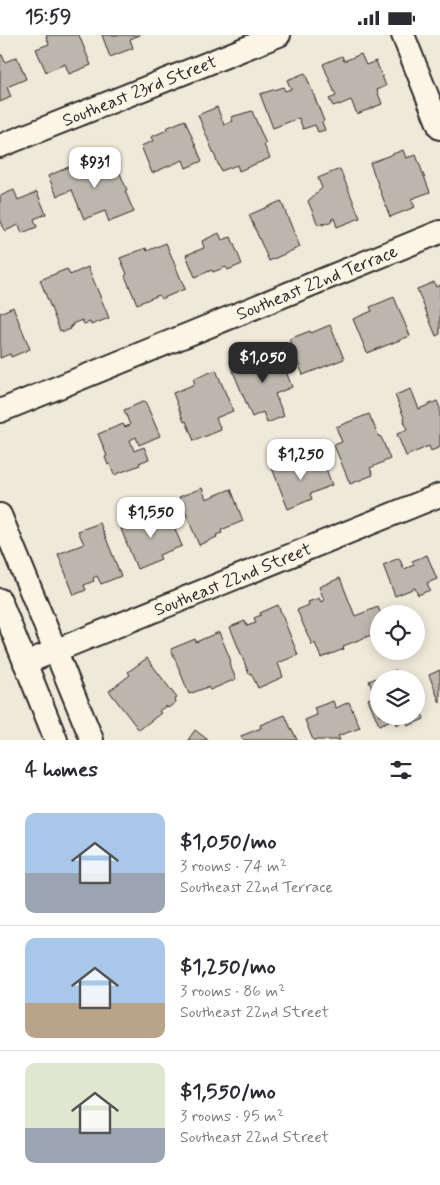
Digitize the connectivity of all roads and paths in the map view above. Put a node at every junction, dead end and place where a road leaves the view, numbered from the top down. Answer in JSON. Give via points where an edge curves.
{"nodes":[{"id":1,"x":279,"y":35,"type":"edge"},
{"id":2,"x":403,"y":35,"type":"edge"},
{"id":3,"x":440,"y":128,"type":"edge"},
{"id":4,"x":0,"y":146,"type":"edge"},
{"id":5,"x":440,"y":232,"type":"edge"},
{"id":6,"x":0,"y":411,"type":"edge"},
{"id":7,"x":440,"y":495,"type":"edge"},
{"id":8,"x":0,"y":515,"type":"edge"},
{"id":9,"x":6,"y":544,"type":"edge"},
{"id":10,"x":0,"y":600,"type":"edge"},
{"id":11,"x":56,"y":651,"type":"junction"},
{"id":12,"x":25,"y":663,"type":"junction"},
{"id":13,"x":56,"y":740,"type":"edge"},
{"id":14,"x":92,"y":740,"type":"edge"}],
"edges":[{"from":1,"to":4,"type":"street","name":"Southeast 23rd Street"},
{"from":2,"to":3,"type":"street"},
{"from":5,"to":6,"type":"street","name":"Southeast 22nd Terrace"},
{"from":7,"to":11,"type":"street","name":"Southeast 22nd Street"},
{"from":8,"to":9,"type":"street"},
{"from":9,"to":11,"type":"street"},
{"from":10,"to":12,"type":"street"},
{"from":11,"to":12,"type":"street","name":"Southeast 22nd Street"},
{"from":11,"to":14,"type":"street"},
{"from":12,"to":13,"type":"street"}]}
